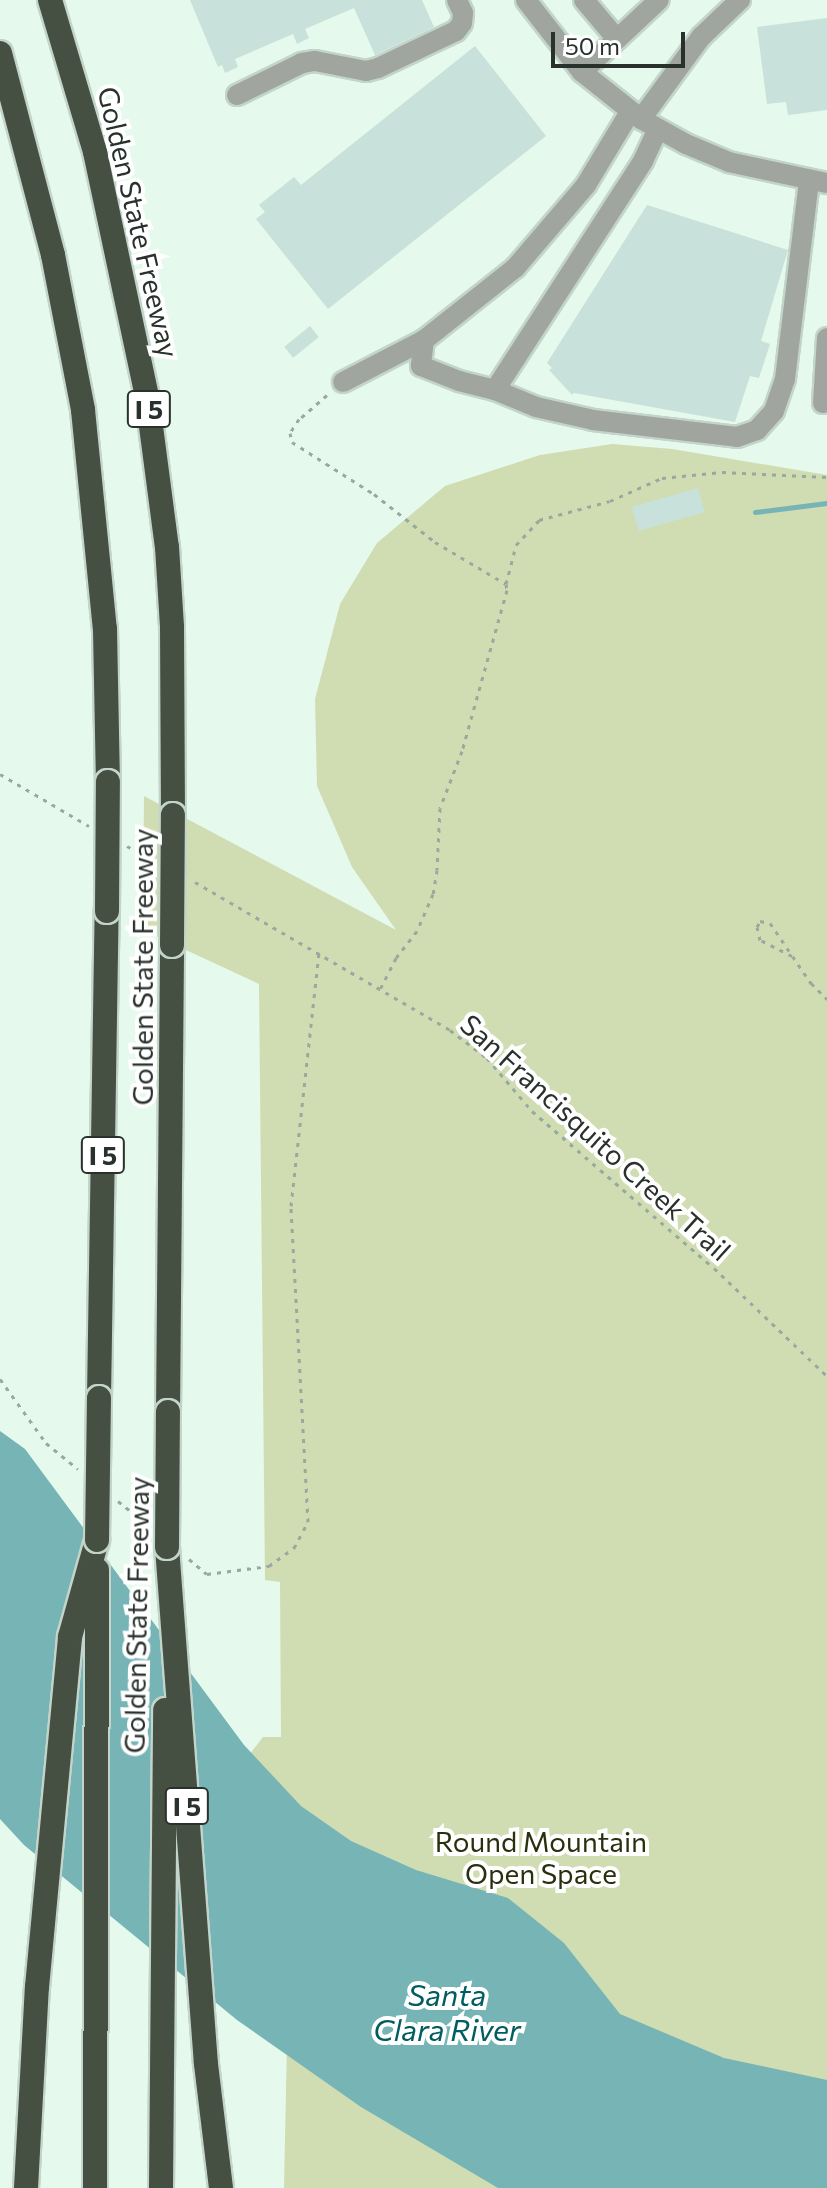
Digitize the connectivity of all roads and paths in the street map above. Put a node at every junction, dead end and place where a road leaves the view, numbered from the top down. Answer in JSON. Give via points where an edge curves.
{"nodes":[{"id":1,"x":457,"y":0,"type":"edge"},
{"id":2,"x":526,"y":0,"type":"edge"},
{"id":3,"x":584,"y":0,"type":"edge"},
{"id":4,"x":740,"y":0,"type":"edge"},
{"id":5,"x":650,"y":3,"type":"edge"},
{"id":6,"x":52,"y":6,"type":"edge"},
{"id":7,"x":617,"y":39,"type":"junction"},
{"id":8,"x":0,"y":53,"type":"edge"},
{"id":9,"x":582,"y":72,"type":"junction"},
{"id":10,"x":237,"y":95,"type":"dead end"},
{"id":11,"x":643,"y":120,"type":"junction"},
{"id":12,"x":818,"y":182,"type":"edge"},
{"id":13,"x":827,"y":338,"type":"edge"},
{"id":14,"x":424,"y":340,"type":"junction"},
{"id":15,"x":343,"y":382,"type":"joint"},
{"id":16,"x":495,"y":390,"type":"junction"},
{"id":17,"x":823,"y":403,"type":"dead end"},
{"id":18,"x":827,"y":477,"type":"edge"},
{"id":19,"x":506,"y":584,"type":"junction"},
{"id":20,"x":0,"y":774,"type":"edge"},
{"id":21,"x":66,"y":815,"type":"dead end"},
{"id":22,"x":792,"y":956,"type":"junction"},
{"id":23,"x":380,"y":989,"type":"junction"},
{"id":24,"x":827,"y":999,"type":"edge"},
{"id":25,"x":827,"y":1376,"type":"edge"},
{"id":26,"x":0,"y":1379,"type":"edge"},
{"id":27,"x":83,"y":1473,"type":"dead end"},
{"id":28,"x":108,"y":1493,"type":"dead end"},
{"id":29,"x":97,"y":1540,"type":"junction"},
{"id":30,"x":169,"y":1545,"type":"junction"},
{"id":31,"x":219,"y":2176,"type":"edge"},
{"id":32,"x":26,"y":2188,"type":"edge"},
{"id":33,"x":95,"y":2188,"type":"edge"},
{"id":34,"x":161,"y":2188,"type":"edge"}],
"edges":[{"from":1,"to":10,"type":"street","via":[[463,13],[456,31],[378,68],[302,63]]},
{"from":2,"to":9,"type":"street"},
{"from":3,"to":7,"type":"street"},
{"from":4,"to":11,"type":"street","via":[[701,37]]},
{"from":5,"to":7,"type":"street"},
{"from":6,"to":30,"type":"highway","name":"Golden State Freeway","number":"I 5","bridge":true,"via":[[116,238],[156,458],[172,627]]},
{"from":7,"to":9,"type":"street"},
{"from":8,"to":29,"type":"highway","name":"Golden State Freeway","number":"I 5","bridge":true,"via":[[53,255],[83,410],[105,629],[107,911]]},
{"from":9,"to":11,"type":"street"},
{"from":11,"to":12,"type":"street","via":[[729,162]]},
{"from":11,"to":14,"type":"street","via":[[515,268]]},
{"from":11,"to":16,"type":"street","via":[[643,161]]},
{"from":12,"to":16,"type":"street","via":[[785,379],[774,411],[757,430],[737,437],[593,420],[536,407]]},
{"from":13,"to":17,"type":"street"},
{"from":14,"to":15,"type":"street"},
{"from":14,"to":16,"type":"street","via":[[421,366]]},
{"from":15,"to":19,"type":"path","via":[[299,419],[290,433],[292,442],[374,494],[435,542]]},
{"from":18,"to":19,"type":"path","via":[[722,472],[662,478],[610,501],[539,520],[516,545]]},
{"from":19,"to":23,"type":"path","via":[[482,685],[440,808],[433,894],[417,931]]},
{"from":20,"to":21,"type":"path"},
{"from":22,"to":22,"type":"path","via":[[770,923],[760,921],[760,940]]},
{"from":22,"to":24,"type":"path"},
{"from":23,"to":25,"type":"path","name":"San Francisquito Creek Trail","via":[[487,1058],[532,1111],[714,1268]]},
{"from":23,"to":30,"type":"path","name":"San Francisquito Creek Trail","via":[[319,953],[291,1206],[308,1522],[294,1548],[269,1566],[207,1574]]},
{"from":26,"to":27,"type":"path","via":[[46,1443]]},
{"from":28,"to":30,"type":"path"},
{"from":29,"to":32,"type":"highway","number":"I 5","via":[[70,1637],[41,1939]]},
{"from":29,"to":33,"type":"highway","name":"Golden State Freeway","number":"I 5"},
{"from":30,"to":31,"type":"highway","number":"I 5","via":[[206,2064]]},
{"from":30,"to":34,"type":"highway","name":"Golden State Freeway","number":"I 5"}]}
